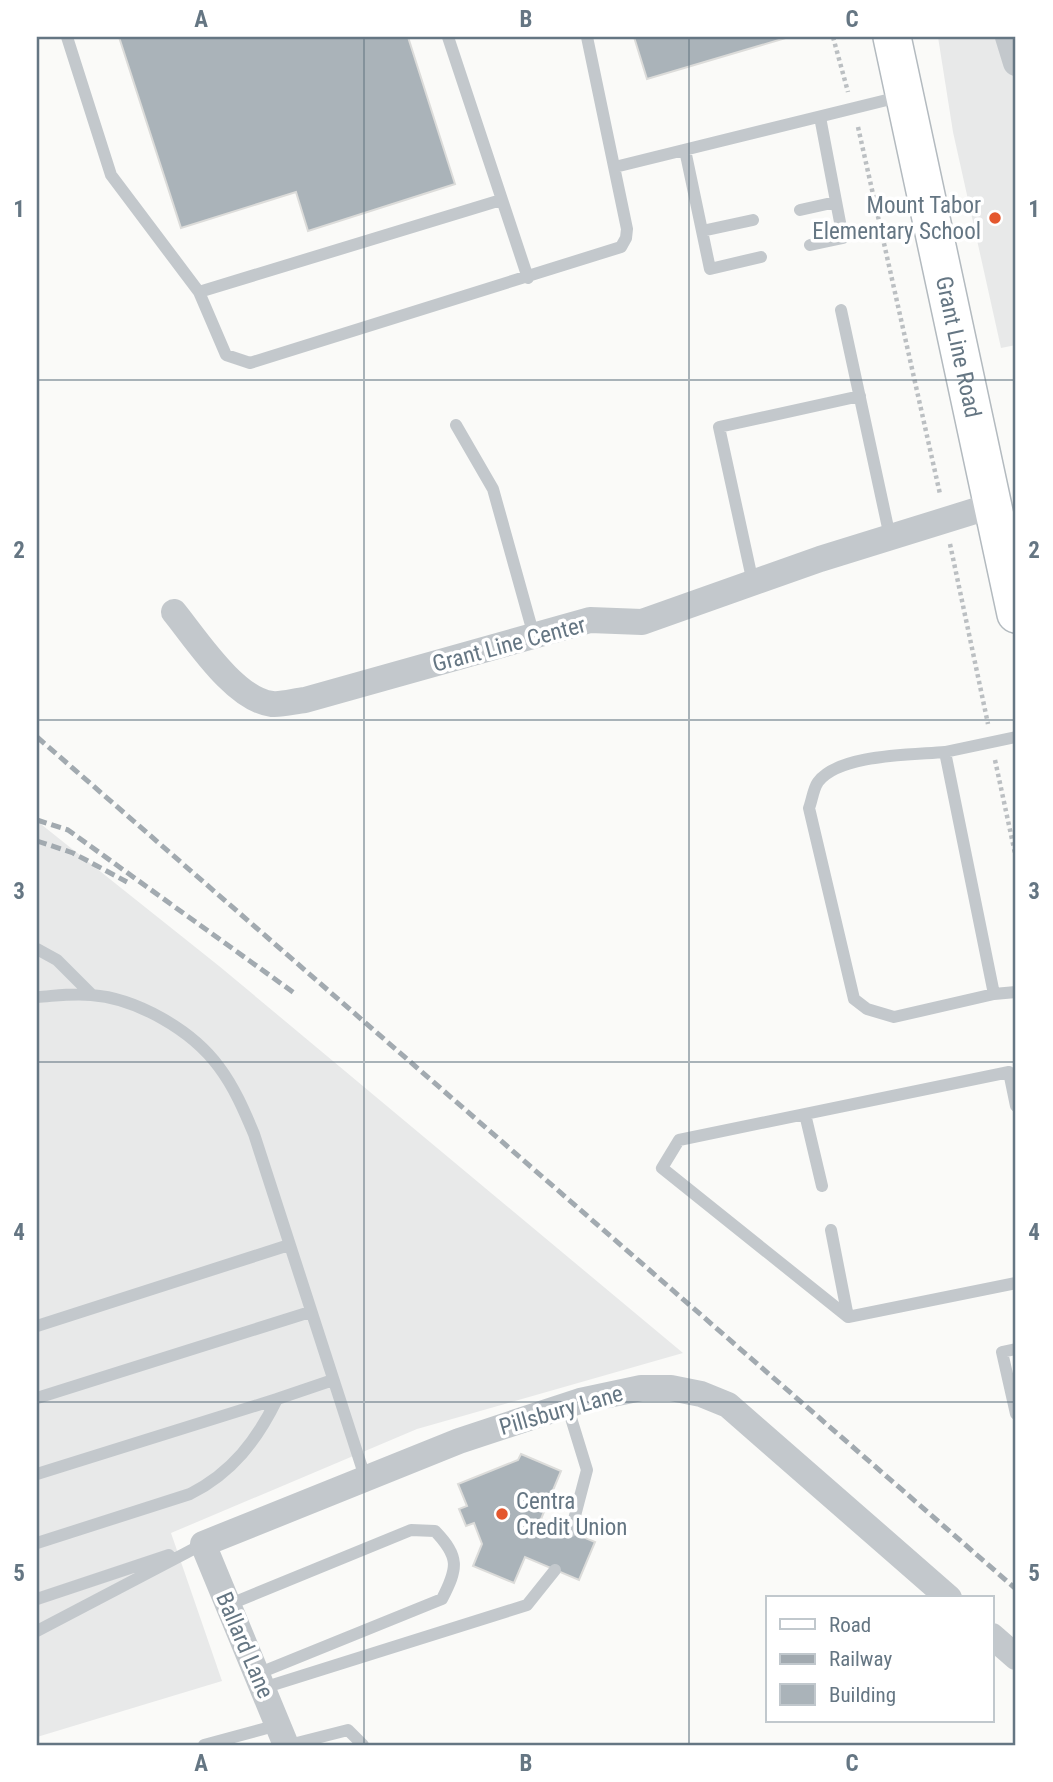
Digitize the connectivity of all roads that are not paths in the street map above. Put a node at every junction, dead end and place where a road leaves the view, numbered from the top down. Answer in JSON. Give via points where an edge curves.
{"nodes":[{"id":1,"x":67,"y":37,"type":"edge"},
{"id":2,"x":448,"y":37,"type":"edge"},
{"id":3,"x":587,"y":37,"type":"edge"},
{"id":4,"x":892,"y":37,"type":"edge"},
{"id":5,"x":1008,"y":37,"type":"edge"},
{"id":6,"x":1016,"y":63,"type":"edge"},
{"id":7,"x":905,"y":95,"type":"junction"},
{"id":8,"x":820,"y":117,"type":"junction"},
{"id":9,"x":685,"y":150,"type":"junction"},
{"id":10,"x":615,"y":167,"type":"junction"},
{"id":11,"x":501,"y":200,"type":"junction"},
{"id":12,"x":836,"y":202,"type":"junction"},
{"id":13,"x":800,"y":209,"type":"dead end"},
{"id":14,"x":752,"y":220,"type":"dead end"},
{"id":15,"x":702,"y":230,"type":"junction"},
{"id":16,"x":810,"y":245,"type":"dead end"},
{"id":17,"x":761,"y":257,"type":"dead end"},
{"id":18,"x":528,"y":278,"type":"junction"},
{"id":19,"x":199,"y":292,"type":"junction"},
{"id":20,"x":841,"y":310,"type":"dead end"},
{"id":21,"x":860,"y":396,"type":"junction"},
{"id":22,"x":456,"y":425,"type":"dead end"},
{"id":23,"x":993,"y":505,"type":"junction"},
{"id":24,"x":890,"y":537,"type":"junction"},
{"id":25,"x":753,"y":583,"type":"junction"},
{"id":26,"x":174,"y":612,"type":"dead end"},
{"id":27,"x":1016,"y":614,"type":"edge"},
{"id":28,"x":534,"y":636,"type":"junction"},
{"id":29,"x":1016,"y":737,"type":"edge"},
{"id":30,"x":944,"y":752,"type":"junction"},
{"id":31,"x":37,"y":949,"type":"edge"},
{"id":32,"x":1016,"y":992,"type":"edge"},
{"id":33,"x":92,"y":995,"type":"junction"},
{"id":34,"x":994,"y":995,"type":"junction"},
{"id":35,"x":37,"y":997,"type":"edge"},
{"id":36,"x":1016,"y":1107,"type":"edge"},
{"id":37,"x":805,"y":1114,"type":"junction"},
{"id":38,"x":822,"y":1186,"type":"dead end"},
{"id":39,"x":831,"y":1230,"type":"dead end"},
{"id":40,"x":289,"y":1245,"type":"junction"},
{"id":41,"x":1016,"y":1284,"type":"edge"},
{"id":42,"x":310,"y":1312,"type":"junction"},
{"id":43,"x":848,"y":1317,"type":"junction"},
{"id":44,"x":37,"y":1326,"type":"edge"},
{"id":45,"x":1016,"y":1349,"type":"edge"},
{"id":46,"x":333,"y":1380,"type":"junction"},
{"id":47,"x":37,"y":1398,"type":"edge"},
{"id":48,"x":277,"y":1399,"type":"junction"},
{"id":49,"x":567,"y":1405,"type":"junction"},
{"id":50,"x":1016,"y":1414,"type":"edge"},
{"id":51,"x":37,"y":1474,"type":"edge"},
{"id":52,"x":365,"y":1477,"type":"junction"},
{"id":53,"x":571,"y":1531,"type":"dead end"},
{"id":54,"x":37,"y":1543,"type":"edge"},
{"id":55,"x":203,"y":1544,"type":"junction"},
{"id":56,"x":555,"y":1570,"type":"dead end"},
{"id":57,"x":947,"y":1596,"type":"edge"},
{"id":58,"x":37,"y":1599,"type":"edge"},
{"id":59,"x":228,"y":1605,"type":"junction"},
{"id":60,"x":37,"y":1631,"type":"edge"},
{"id":61,"x":993,"y":1637,"type":"edge"},
{"id":62,"x":1016,"y":1657,"type":"edge"},
{"id":63,"x":260,"y":1681,"type":"junction"},
{"id":64,"x":285,"y":1738,"type":"edge"},
{"id":65,"x":204,"y":1745,"type":"edge"},
{"id":66,"x":363,"y":1745,"type":"edge"}],
"edges":[{"from":1,"to":19,"type":"lane","via":[[111,175]]},
{"from":2,"to":11,"type":"lane"},
{"from":3,"to":10,"type":"lane"},
{"from":4,"to":7,"type":"main road","name":"Grant Line Road"},
{"from":5,"to":6,"type":"street"},
{"from":7,"to":8,"type":"lane"},
{"from":7,"to":23,"type":"main road","name":"Grant Line Road"},
{"from":8,"to":9,"type":"lane"},
{"from":8,"to":12,"type":"lane"},
{"from":9,"to":10,"type":"lane"},
{"from":9,"to":15,"type":"lane"},
{"from":10,"to":18,"type":"lane","via":[[626,229],[621,247]]},
{"from":11,"to":18,"type":"lane"},
{"from":11,"to":19,"type":"lane"},
{"from":12,"to":13,"type":"lane"},
{"from":12,"to":16,"type":"lane","via":[[843,238]]},
{"from":14,"to":15,"type":"lane"},
{"from":15,"to":17,"type":"lane","via":[[710,269]]},
{"from":18,"to":19,"type":"lane","via":[[250,363],[226,355]]},
{"from":20,"to":21,"type":"lane"},
{"from":21,"to":24,"type":"lane"},
{"from":21,"to":25,"type":"lane","via":[[719,427]]},
{"from":22,"to":28,"type":"lane","via":[[494,489]]},
{"from":23,"to":24,"type":"street","name":"Grant Line Center"},
{"from":23,"to":27,"type":"main road","name":"Grant Line Road"},
{"from":24,"to":25,"type":"street","name":"Grant Line Center"},
{"from":25,"to":28,"type":"street","name":"Grant Line Center","via":[[642,622],[590,620]]},
{"from":26,"to":28,"type":"street","name":"Grant Line Center","via":[[217,666],[245,692],[271,704],[304,700]]},
{"from":29,"to":30,"type":"lane"},
{"from":30,"to":34,"type":"lane"},
{"from":30,"to":34,"type":"lane","via":[[864,760],[832,771],[817,783],[809,808],[854,999],[867,1009],[894,1017]]},
{"from":31,"to":33,"type":"lane","via":[[57,960]]},
{"from":32,"to":34,"type":"lane"},
{"from":33,"to":35,"type":"lane"},
{"from":33,"to":40,"type":"lane","via":[[127,1003],[164,1020],[219,1066],[254,1133]]},
{"from":36,"to":37,"type":"lane","via":[[1009,1072]]},
{"from":37,"to":38,"type":"lane"},
{"from":37,"to":43,"type":"lane","via":[[679,1140],[662,1168]]},
{"from":39,"to":43,"type":"lane"},
{"from":40,"to":42,"type":"lane"},
{"from":40,"to":44,"type":"lane"},
{"from":41,"to":43,"type":"lane"},
{"from":42,"to":46,"type":"lane"},
{"from":42,"to":47,"type":"lane"},
{"from":45,"to":50,"type":"lane","via":[[1002,1352]]},
{"from":46,"to":48,"type":"lane"},
{"from":46,"to":52,"type":"lane"},
{"from":48,"to":51,"type":"lane"},
{"from":48,"to":54,"type":"lane","via":[[252,1444],[207,1485]]},
{"from":49,"to":52,"type":"street","name":"Pillsbury Lane"},
{"from":49,"to":53,"type":"lane","via":[[587,1470]]},
{"from":49,"to":57,"type":"street","name":"Pillsbury Lane","via":[[621,1392],[671,1388],[728,1405]]},
{"from":52,"to":55,"type":"street","name":"Pillsbury Lane"},
{"from":55,"to":58,"type":"lane"},
{"from":55,"to":59,"type":"street","name":"Ballard Lane"},
{"from":55,"to":60,"type":"lane"},
{"from":56,"to":63,"type":"lane","via":[[527,1605]]},
{"from":59,"to":63,"type":"street","name":"Ballard Lane"},
{"from":59,"to":63,"type":"lane","via":[[411,1530],[435,1531],[452,1549],[455,1574],[442,1599]]},
{"from":61,"to":62,"type":"street"},
{"from":63,"to":64,"type":"street","name":"Ballard Lane"},
{"from":64,"to":65,"type":"lane"},
{"from":64,"to":66,"type":"lane","via":[[348,1730]]}]}
